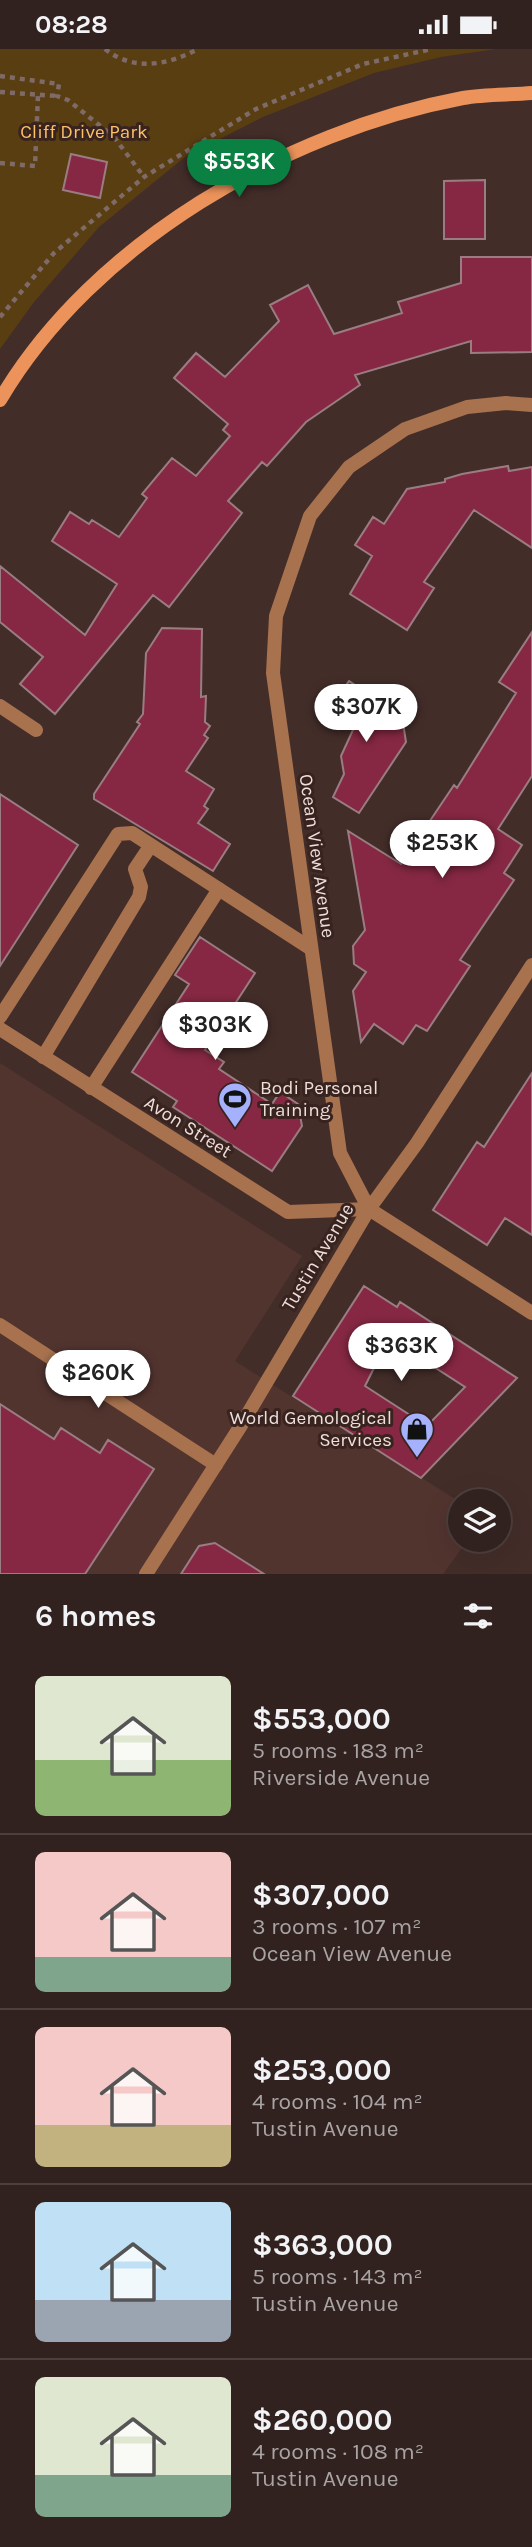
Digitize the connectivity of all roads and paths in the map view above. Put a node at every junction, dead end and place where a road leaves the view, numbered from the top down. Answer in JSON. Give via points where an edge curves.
{"nodes":[{"id":1,"x":105,"y":49,"type":"edge"},
{"id":2,"x":198,"y":49,"type":"edge"},
{"id":3,"x":432,"y":49,"type":"edge"},
{"id":4,"x":0,"y":76,"type":"edge"},
{"id":5,"x":0,"y":92,"type":"edge"},
{"id":6,"x":532,"y":93,"type":"edge"},
{"id":7,"x":38,"y":95,"type":"junction"},
{"id":8,"x":57,"y":96,"type":"junction"},
{"id":9,"x":55,"y":130,"type":"dead end"},
{"id":10,"x":114,"y":137,"type":"junction"},
{"id":11,"x":0,"y":163,"type":"edge"},
{"id":12,"x":144,"y":177,"type":"junction"},
{"id":13,"x":0,"y":317,"type":"edge"},
{"id":14,"x":0,"y":400,"type":"edge"},
{"id":15,"x":532,"y":405,"type":"edge"},
{"id":16,"x":0,"y":706,"type":"edge"},
{"id":17,"x":36,"y":730,"type":"dead end"},
{"id":18,"x":151,"y":845,"type":"junction"},
{"id":19,"x":219,"y":889,"type":"junction"},
{"id":20,"x":310,"y":948,"type":"junction"},
{"id":21,"x":532,"y":965,"type":"edge"},
{"id":22,"x":0,"y":1017,"type":"edge"},
{"id":23,"x":0,"y":1030,"type":"edge"},
{"id":24,"x":43,"y":1057,"type":"junction"},
{"id":25,"x":91,"y":1088,"type":"junction"},
{"id":26,"x":369,"y":1209,"type":"junction"},
{"id":27,"x":532,"y":1313,"type":"edge"},
{"id":28,"x":0,"y":1325,"type":"edge"},
{"id":29,"x":216,"y":1465,"type":"junction"},
{"id":30,"x":146,"y":1574,"type":"edge"}],
"edges":[{"from":1,"to":2,"type":"path","via":[[127,62],[158,65]]},
{"from":3,"to":12,"type":"path","via":[[363,64],[256,109]]},
{"from":4,"to":8,"type":"path","via":[[59,84]]},
{"from":5,"to":7,"type":"path"},
{"from":6,"to":14,"type":"main road","via":[[465,98],[372,120],[245,175],[183,212],[93,285]]},
{"from":7,"to":8,"type":"path"},
{"from":7,"to":11,"type":"path","via":[[35,166]]},
{"from":8,"to":10,"type":"path"},
{"from":9,"to":10,"type":"path"},
{"from":10,"to":12,"type":"path"},
{"from":12,"to":13,"type":"path","via":[[54,253]]},
{"from":15,"to":20,"type":"street","name":"Ocean View Avenue","via":[[467,407],[405,429],[349,467],[310,516],[276,616],[273,673]]},
{"from":16,"to":17,"type":"street"},
{"from":18,"to":19,"type":"street"},
{"from":18,"to":22,"type":"street","via":[[132,833],[118,834]]},
{"from":18,"to":24,"type":"street","via":[[135,869],[139,897]]},
{"from":19,"to":20,"type":"street"},
{"from":19,"to":25,"type":"street"},
{"from":20,"to":26,"type":"street","name":"Ocean View Avenue","via":[[340,1153]]},
{"from":21,"to":26,"type":"street","name":"Tustin Avenue"},
{"from":23,"to":24,"type":"street","name":"Avon Street"},
{"from":24,"to":25,"type":"street","name":"Avon Street"},
{"from":25,"to":26,"type":"street","name":"Avon Street","via":[[288,1212]]},
{"from":26,"to":27,"type":"street"},
{"from":26,"to":29,"type":"street","name":"Tustin Avenue"},
{"from":28,"to":29,"type":"street"},
{"from":29,"to":30,"type":"street","name":"Tustin Avenue"}]}
